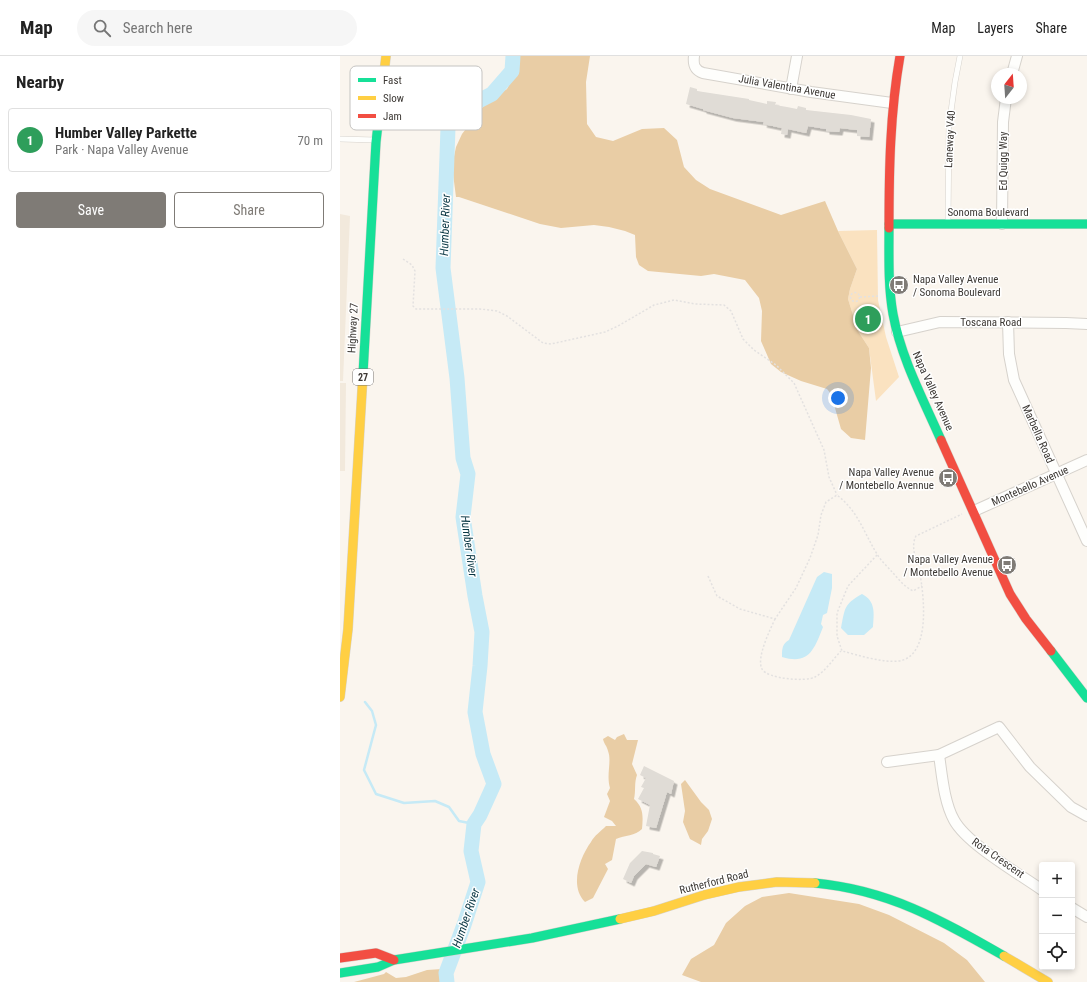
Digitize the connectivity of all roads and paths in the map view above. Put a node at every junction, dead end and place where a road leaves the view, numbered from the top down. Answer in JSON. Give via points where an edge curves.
{"nodes":[{"id":1,"x":386,"y":56,"type":"edge"},
{"id":2,"x":694,"y":56,"type":"edge"},
{"id":3,"x":797,"y":56,"type":"edge"},
{"id":4,"x":900,"y":56,"type":"edge"},
{"id":5,"x":960,"y":56,"type":"edge"},
{"id":6,"x":1017,"y":56,"type":"edge"},
{"id":7,"x":385,"y":66,"type":"edge"},
{"id":8,"x":1014,"y":68,"type":"edge"},
{"id":9,"x":790,"y":89,"type":"junction"},
{"id":10,"x":892,"y":103,"type":"junction"},
{"id":11,"x":1005,"y":104,"type":"edge"},
{"id":12,"x":377,"y":130,"type":"edge"},
{"id":13,"x":340,"y":139,"type":"edge"},
{"id":14,"x":376,"y":140,"type":"junction"},
{"id":15,"x":948,"y":223,"type":"junction"},
{"id":16,"x":889,"y":224,"type":"junction"},
{"id":17,"x":1002,"y":224,"type":"junction"},
{"id":18,"x":1087,"y":224,"type":"edge"},
{"id":19,"x":402,"y":259,"type":"dead end"},
{"id":20,"x":879,"y":296,"type":"dead end"},
{"id":21,"x":860,"y":297,"type":"junction"},
{"id":22,"x":1008,"y":322,"type":"junction"},
{"id":23,"x":1087,"y":324,"type":"edge"},
{"id":24,"x":897,"y":332,"type":"junction"},
{"id":25,"x":1087,"y":460,"type":"edge"},
{"id":26,"x":1056,"y":474,"type":"junction"},
{"id":27,"x":838,"y":495,"type":"junction"},
{"id":28,"x":974,"y":511,"type":"junction"},
{"id":29,"x":962,"y":514,"type":"dead end"},
{"id":30,"x":1087,"y":541,"type":"edge"},
{"id":31,"x":877,"y":555,"type":"junction"},
{"id":32,"x":708,"y":576,"type":"dead end"},
{"id":33,"x":922,"y":586,"type":"junction"},
{"id":34,"x":775,"y":619,"type":"junction"},
{"id":35,"x":842,"y":651,"type":"junction"},
{"id":36,"x":340,"y":697,"type":"edge"},
{"id":37,"x":1087,"y":698,"type":"edge"},
{"id":38,"x":939,"y":755,"type":"junction"},
{"id":39,"x":887,"y":762,"type":"dead end"},
{"id":40,"x":1087,"y":816,"type":"edge"},
{"id":41,"x":1039,"y":888,"type":"edge"},
{"id":42,"x":1075,"y":910,"type":"edge"},
{"id":43,"x":1087,"y":917,"type":"edge"},
{"id":44,"x":340,"y":958,"type":"edge"},
{"id":45,"x":394,"y":960,"type":"junction"},
{"id":46,"x":340,"y":973,"type":"edge"},
{"id":47,"x":1048,"y":982,"type":"edge"}],
"edges":[{"from":1,"to":7,"type":"main road","name":"Highway 27","number":"27"},
{"from":2,"to":9,"type":"street","name":"Julia Valentina Avenue","via":[[693,62],[698,71]]},
{"from":3,"to":9,"type":"street"},
{"from":4,"to":10,"type":"main road","name":"Napa Valley Avenue"},
{"from":5,"to":15,"type":"lane","name":"Laneway V40","via":[[949,126]]},
{"from":6,"to":8,"type":"street"},
{"from":9,"to":10,"type":"street","name":"Julia Valentina Avenue"},
{"from":10,"to":16,"type":"main road","name":"Napa Valley Avenue"},
{"from":11,"to":17,"type":"street","name":"Ed Quigg Way"},
{"from":12,"to":14,"type":"main road","name":"Highway 27","number":"27"},
{"from":13,"to":14,"type":"lane"},
{"from":14,"to":36,"type":"main road","name":"Highway 27","number":"27","via":[[348,629]]},
{"from":15,"to":16,"type":"main road","name":"Sonoma Boulevard"},
{"from":15,"to":17,"type":"main road","name":"Sonoma Boulevard"},
{"from":16,"to":24,"type":"main road","name":"Napa Valley Avenue","via":[[890,294]]},
{"from":17,"to":18,"type":"main road","name":"Sonoma Boulevard"},
{"from":19,"to":27,"type":"path","via":[[412,265],[415,271],[413,306],[416,309],[497,311],[543,343],[551,344],[605,332],[654,305],[674,300],[724,305],[731,311],[743,339],[794,383],[824,450],[829,477]]},
{"from":20,"to":21,"type":"path"},
{"from":21,"to":21,"type":"path","via":[[855,293],[851,297],[855,302]]},
{"from":22,"to":23,"type":"street","name":"Toscana Road"},
{"from":22,"to":24,"type":"street","name":"Toscana Road","via":[[940,322]]},
{"from":22,"to":26,"type":"street","name":"Marbella Road","via":[[1009,354],[1014,380]]},
{"from":24,"to":28,"type":"main road","name":"Napa Valley Avenue","via":[[904,356]]},
{"from":25,"to":26,"type":"street","name":"Montebello Avenue"},
{"from":26,"to":28,"type":"street","name":"Montebello Avenue"},
{"from":26,"to":30,"type":"street","name":"Marbella Road"},
{"from":27,"to":31,"type":"path","via":[[856,514]]},
{"from":27,"to":34,"type":"path","via":[[826,502],[810,558],[796,588]]},
{"from":28,"to":37,"type":"main road","name":"Napa Valley Avenue","via":[[1019,609]]},
{"from":29,"to":33,"type":"path","via":[[916,536],[913,541]]},
{"from":31,"to":33,"type":"path","via":[[907,588],[914,591]]},
{"from":31,"to":35,"type":"path","via":[[848,586],[837,613],[836,636]]},
{"from":32,"to":34,"type":"path","via":[[716,596],[740,609]]},
{"from":33,"to":35,"type":"path","via":[[922,636],[918,648],[907,658],[898,661],[886,660]]},
{"from":34,"to":35,"type":"path","via":[[765,640],[760,662],[766,674],[774,677],[814,678]]},
{"from":38,"to":39,"type":"street"},
{"from":38,"to":40,"type":"street","via":[[999,727],[1030,767],[1071,807]]},
{"from":38,"to":41,"type":"street","name":"Rota Crescent","via":[[945,793],[954,820],[972,842]]},
{"from":42,"to":43,"type":"street"},
{"from":44,"to":45,"type":"main road","name":"Rutherford Road","via":[[376,953]]},
{"from":45,"to":46,"type":"main road","name":"Rutherford Road","via":[[378,967]]},
{"from":45,"to":47,"type":"main road","name":"Rutherford Road","via":[[551,935],[654,911],[738,887],[772,883],[812,883],[859,890],[913,908]]}]}
